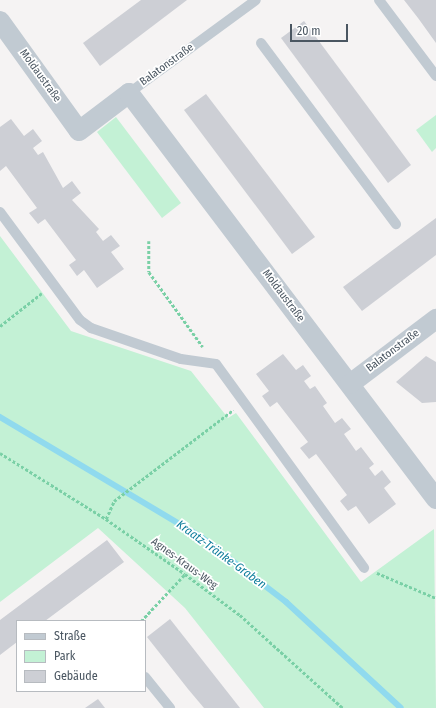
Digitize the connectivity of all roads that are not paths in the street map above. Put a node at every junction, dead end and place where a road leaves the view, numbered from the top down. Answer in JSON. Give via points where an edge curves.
{"nodes":[{"id":1,"x":256,"y":0,"type":"edge"},
{"id":2,"x":380,"y":0,"type":"edge"},
{"id":3,"x":0,"y":21,"type":"edge"},
{"id":4,"x":261,"y":43,"type":"dead end"},
{"id":5,"x":436,"y":76,"type":"edge"},
{"id":6,"x":129,"y":93,"type":"junction"},
{"id":7,"x":79,"y":131,"type":"joint"},
{"id":8,"x":0,"y":212,"type":"edge"},
{"id":9,"x":396,"y":224,"type":"dead end"},
{"id":10,"x":436,"y":319,"type":"edge"},
{"id":11,"x":350,"y":384,"type":"junction"},
{"id":12,"x":436,"y":498,"type":"edge"},
{"id":13,"x":364,"y":568,"type":"road end"},
{"id":14,"x":146,"y":678,"type":"edge"},
{"id":15,"x":170,"y":708,"type":"edge"}],
"edges":[{"from":1,"to":6,"type":"lane","name":"Balatonstraße"},
{"from":2,"to":5,"type":"lane"},
{"from":3,"to":7,"type":"street","name":"Moldaustraße"},
{"from":4,"to":9,"type":"lane"},
{"from":6,"to":7,"type":"street","name":"Balatonstraße"},
{"from":6,"to":11,"type":"street","name":"Moldaustraße"},
{"from":8,"to":13,"type":"lane","via":[[80,320],[91,328],[181,359],[216,364],[242,404]]},
{"from":10,"to":11,"type":"street","name":"Balatonstraße"},
{"from":11,"to":12,"type":"street","name":"Moldaustraße"},
{"from":14,"to":15,"type":"lane"}]}
